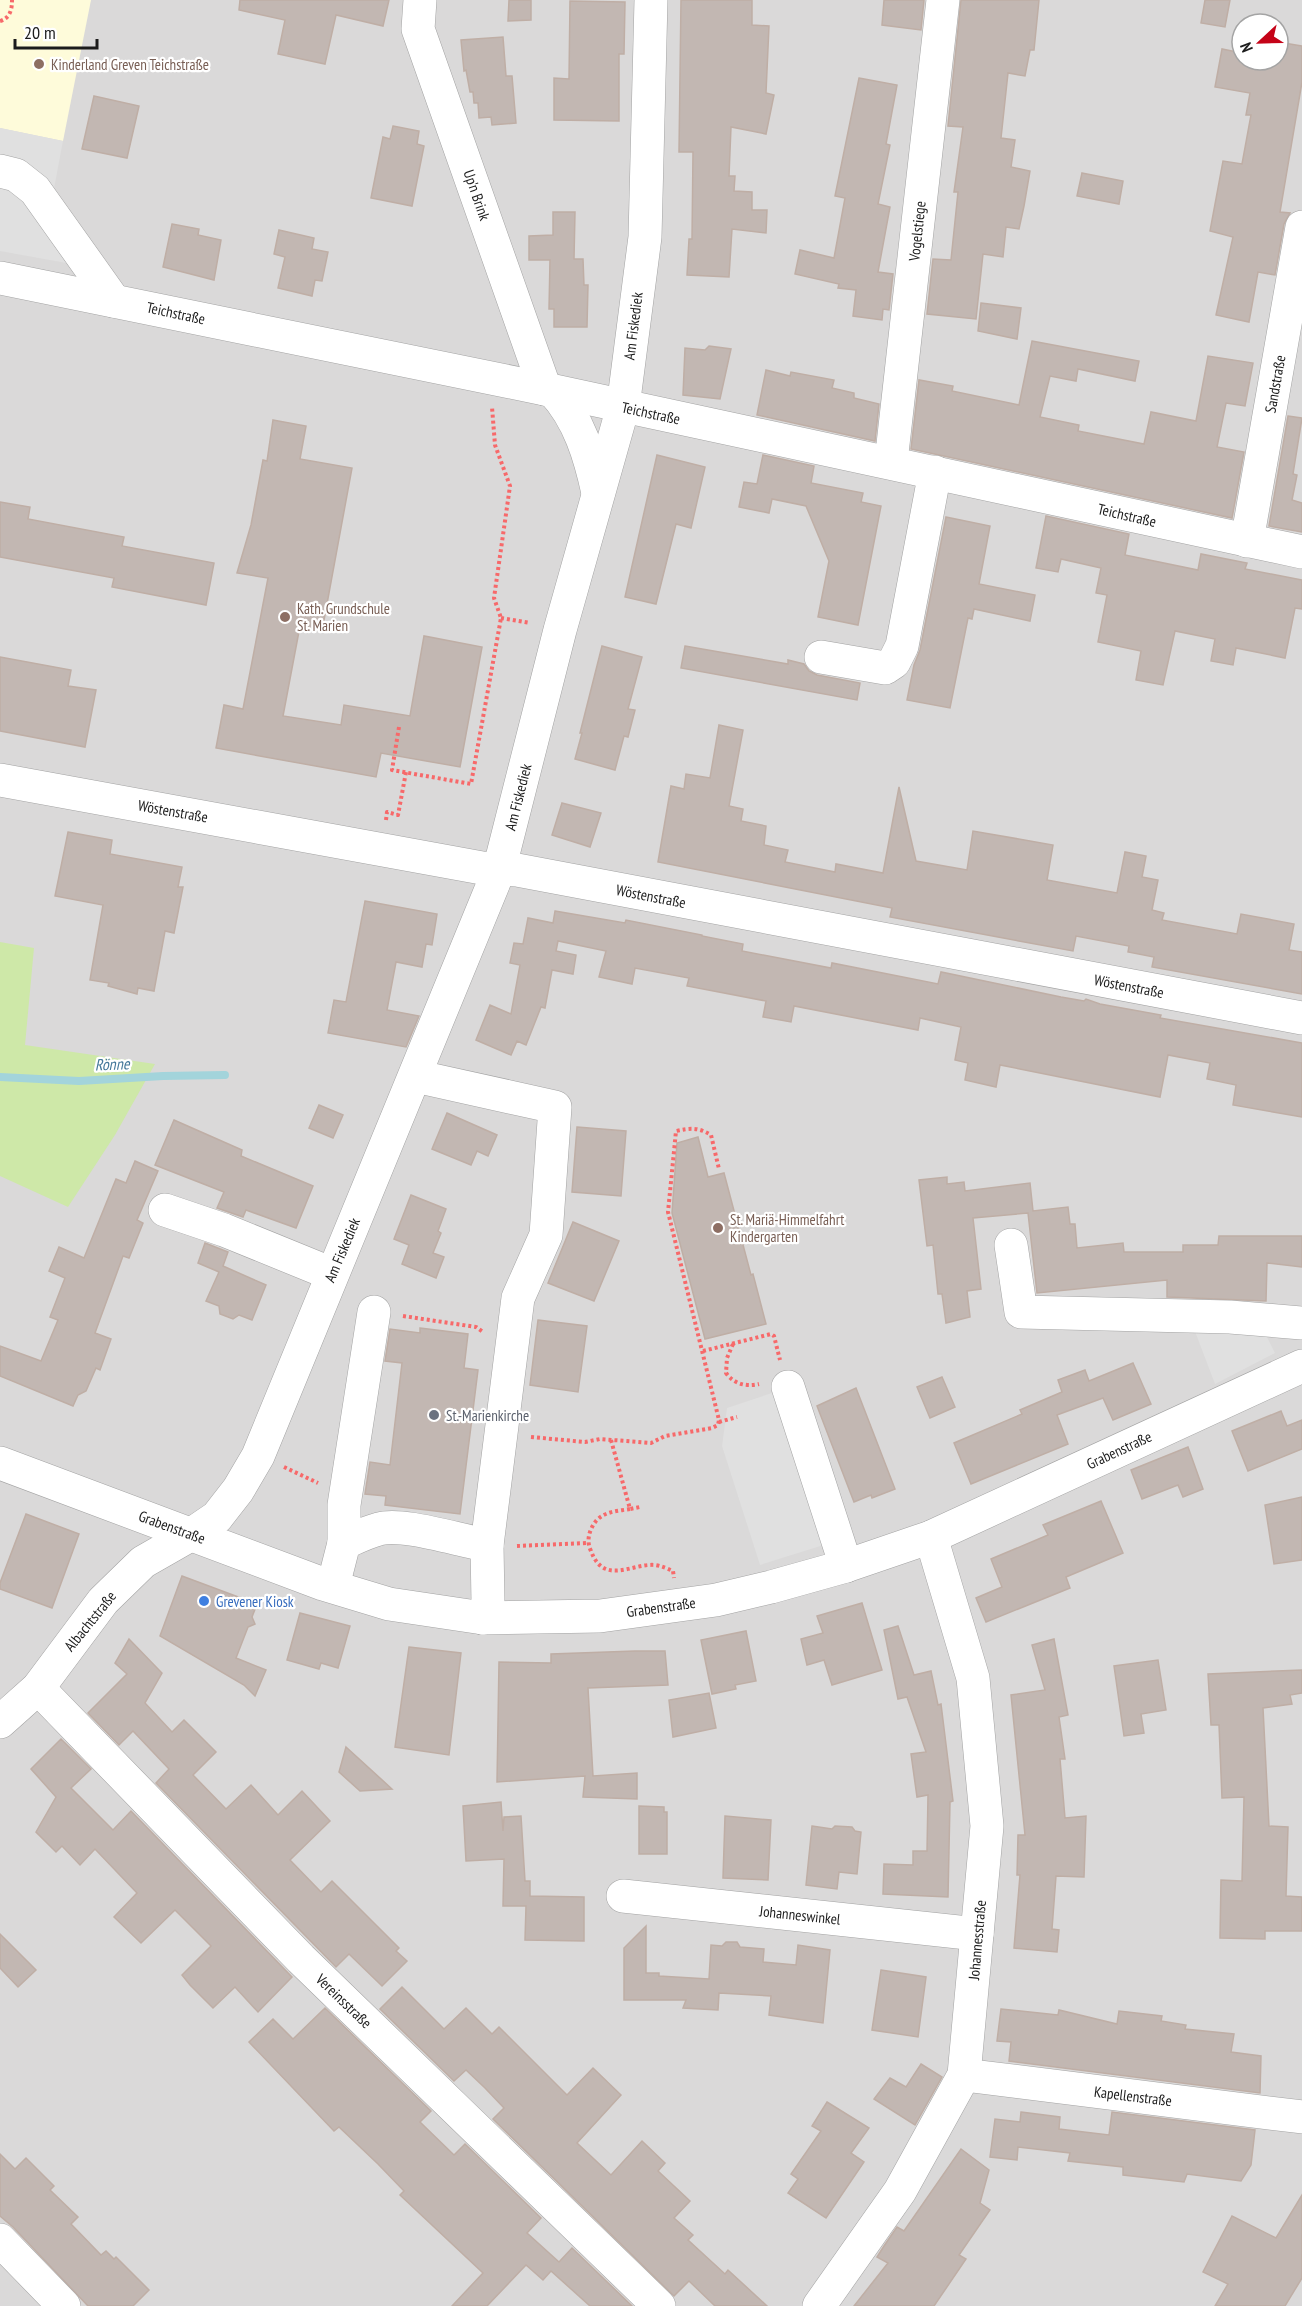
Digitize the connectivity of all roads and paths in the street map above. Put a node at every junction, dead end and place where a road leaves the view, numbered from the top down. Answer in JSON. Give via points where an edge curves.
{"nodes":[{"id":1,"x":12,"y":0,"type":"edge"},
{"id":2,"x":420,"y":0,"type":"edge"},
{"id":3,"x":651,"y":0,"type":"edge"},
{"id":4,"x":943,"y":0,"type":"edge"},
{"id":5,"x":0,"y":21,"type":"edge"},
{"id":6,"x":0,"y":171,"type":"edge"},
{"id":7,"x":1302,"y":227,"type":"edge"},
{"id":8,"x":0,"y":278,"type":"edge"},
{"id":9,"x":114,"y":301,"type":"junction"},
{"id":10,"x":496,"y":380,"type":"junction"},
{"id":11,"x":549,"y":390,"type":"junction"},
{"id":12,"x":623,"y":407,"type":"junction"},
{"id":13,"x":891,"y":462,"type":"junction"},
{"id":14,"x":935,"y":472,"type":"junction"},
{"id":15,"x":598,"y":495,"type":"junction"},
{"id":16,"x":1247,"y":541,"type":"junction"},
{"id":17,"x":1302,"y":552,"type":"edge"},
{"id":18,"x":821,"y":657,"type":"dead end"},
{"id":19,"x":399,"y":727,"type":"dead end"},
{"id":20,"x":406,"y":772,"type":"junction"},
{"id":21,"x":0,"y":780,"type":"edge"},
{"id":22,"x":381,"y":849,"type":"junction"},
{"id":23,"x":499,"y":870,"type":"junction"},
{"id":24,"x":1302,"y":1018,"type":"edge"},
{"id":25,"x":415,"y":1076,"type":"junction"},
{"id":26,"x":720,"y":1169,"type":"dead end"},
{"id":27,"x":165,"y":1210,"type":"dead end"},
{"id":28,"x":1011,"y":1245,"type":"dead end"},
{"id":29,"x":332,"y":1274,"type":"junction"},
{"id":30,"x":374,"y":1312,"type":"joint"},
{"id":31,"x":1302,"y":1323,"type":"edge"},
{"id":32,"x":733,"y":1344,"type":"junction"},
{"id":33,"x":511,"y":1351,"type":"junction"},
{"id":34,"x":703,"y":1352,"type":"junction"},
{"id":35,"x":1302,"y":1366,"type":"edge"},
{"id":36,"x":786,"y":1379,"type":"junction"},
{"id":37,"x":737,"y":1417,"type":"dead end"},
{"id":38,"x":719,"y":1422,"type":"junction"},
{"id":39,"x":501,"y":1434,"type":"junction"},
{"id":40,"x":611,"y":1440,"type":"junction"},
{"id":41,"x":0,"y":1463,"type":"edge"},
{"id":42,"x":283,"y":1466,"type":"dead end"},
{"id":43,"x":346,"y":1496,"type":"junction"},
{"id":44,"x":640,"y":1507,"type":"dead end"},
{"id":45,"x":630,"y":1509,"type":"junction"},
{"id":46,"x":192,"y":1534,"type":"junction"},
{"id":47,"x":931,"y":1537,"type":"junction"},
{"id":48,"x":344,"y":1543,"type":"junction"},
{"id":49,"x":588,"y":1543,"type":"junction"},
{"id":50,"x":487,"y":1545,"type":"junction"},
{"id":51,"x":846,"y":1566,"type":"junction"},
{"id":52,"x":674,"y":1580,"type":"dead end"},
{"id":53,"x":333,"y":1586,"type":"junction"},
{"id":54,"x":483,"y":1618,"type":"junction"},
{"id":55,"x":38,"y":1688,"type":"junction"},
{"id":56,"x":0,"y":1722,"type":"edge"},
{"id":57,"x":623,"y":1896,"type":"dead end"},
{"id":58,"x":977,"y":1934,"type":"junction"},
{"id":59,"x":964,"y":2075,"type":"junction"},
{"id":60,"x":1302,"y":2116,"type":"edge"},
{"id":61,"x":0,"y":2240,"type":"edge"},
{"id":62,"x":57,"y":2304,"type":"edge"},
{"id":63,"x":659,"y":2306,"type":"edge"},
{"id":64,"x":819,"y":2306,"type":"edge"}],
"edges":[{"from":1,"to":5,"type":"path","via":[[12,9]]},
{"from":2,"to":11,"type":"street","name":"Up'n Brink","via":[[418,29]]},
{"from":3,"to":12,"type":"street","name":"Am Fiskediek","via":[[645,237]]},
{"from":4,"to":13,"type":"street","name":"Vogelstiege"},
{"from":6,"to":9,"type":"street","via":[[16,175],[35,190]]},
{"from":7,"to":16,"type":"street","name":"Sandstraße"},
{"from":8,"to":9,"type":"street","name":"Teichstraße"},
{"from":9,"to":10,"type":"street","name":"Teichstraße"},
{"from":10,"to":11,"type":"street","name":"Teichstraße"},
{"from":10,"to":20,"type":"path","via":[[492,414],[495,445],[510,486],[494,598],[501,618],[471,784]]},
{"from":11,"to":12,"type":"street","name":"Teichstraße"},
{"from":11,"to":15,"type":"street","name":"Up'n Brink","via":[[577,425],[591,459]]},
{"from":12,"to":13,"type":"street","name":"Teichstraße"},
{"from":12,"to":15,"type":"street","name":"Am Fiskediek"},
{"from":13,"to":14,"type":"street","name":"Teichstraße"},
{"from":14,"to":16,"type":"street","name":"Teichstraße"},
{"from":14,"to":18,"type":"street","via":[[902,646],[894,662],[885,668]]},
{"from":15,"to":23,"type":"street","name":"Am Fiskediek"},
{"from":16,"to":17,"type":"street","name":"Teichstraße"},
{"from":19,"to":20,"type":"path","via":[[392,770]]},
{"from":20,"to":22,"type":"path","via":[[398,814],[387,812]]},
{"from":21,"to":22,"type":"street","name":"Wöstenstraße"},
{"from":22,"to":23,"type":"street","name":"Wöstenstraße"},
{"from":23,"to":24,"type":"street","name":"Wöstenstraße"},
{"from":23,"to":25,"type":"street","name":"Am Fiskediek"},
{"from":25,"to":29,"type":"street","name":"Am Fiskediek"},
{"from":25,"to":33,"type":"street","via":[[555,1107],[546,1235],[518,1298]]},
{"from":26,"to":34,"type":"path","via":[[711,1135],[690,1127],[676,1131],[668,1212]]},
{"from":27,"to":29,"type":"street"},
{"from":28,"to":31,"type":"street","via":[[1021,1312],[1230,1317]]},
{"from":29,"to":46,"type":"street","name":"Am Fiskediek","via":[[258,1455],[217,1516]]},
{"from":30,"to":33,"type":"path","via":[[476,1327]]},
{"from":30,"to":43,"type":"street"},
{"from":32,"to":34,"type":"path"},
{"from":32,"to":36,"type":"path","via":[[771,1334]]},
{"from":32,"to":36,"type":"path","via":[[727,1358],[726,1373],[730,1379],[750,1386]]},
{"from":33,"to":39,"type":"street"},
{"from":34,"to":38,"type":"path"},
{"from":35,"to":47,"type":"street","name":"Grabenstraße"},
{"from":36,"to":51,"type":"street"},
{"from":37,"to":38,"type":"path"},
{"from":38,"to":40,"type":"path","via":[[712,1428],[665,1436],[651,1443]]},
{"from":39,"to":40,"type":"path","via":[[585,1443]]},
{"from":39,"to":50,"type":"street"},
{"from":40,"to":45,"type":"path"},
{"from":41,"to":46,"type":"street","name":"Grabenstraße"},
{"from":42,"to":43,"type":"path"},
{"from":43,"to":48,"type":"street"},
{"from":44,"to":45,"type":"path"},
{"from":45,"to":49,"type":"path","via":[[605,1513],[590,1531]]},
{"from":46,"to":53,"type":"street","name":"Grabenstraße"},
{"from":46,"to":55,"type":"street","name":"Albachtstraße","via":[[143,1562],[103,1601]]},
{"from":47,"to":51,"type":"street","name":"Grabenstraße"},
{"from":47,"to":58,"type":"street","name":"Johannesstraße","via":[[973,1678],[987,1827]]},
{"from":48,"to":50,"type":"street","via":[[381,1528],[416,1530]]},
{"from":48,"to":53,"type":"street"},
{"from":49,"to":50,"type":"path"},
{"from":49,"to":52,"type":"path","via":[[594,1559],[611,1571],[654,1565],[673,1571]]},
{"from":50,"to":54,"type":"street","via":[[488,1603]]},
{"from":51,"to":54,"type":"street","name":"Grabenstraße","via":[[716,1599],[623,1613]]},
{"from":53,"to":54,"type":"street","name":"Grabenstraße","via":[[389,1604]]},
{"from":55,"to":56,"type":"street","name":"Albachtstraße"},
{"from":55,"to":63,"type":"street","name":"Vereinsstraße","via":[[300,1959]]},
{"from":57,"to":58,"type":"street","name":"Johanneswinkel"},
{"from":58,"to":59,"type":"street","name":"Johannesstraße"},
{"from":59,"to":60,"type":"street","name":"Kapellenstraße"},
{"from":59,"to":64,"type":"street","name":"Johannesstraße","via":[[900,2191]]},
{"from":61,"to":62,"type":"street"}]}
